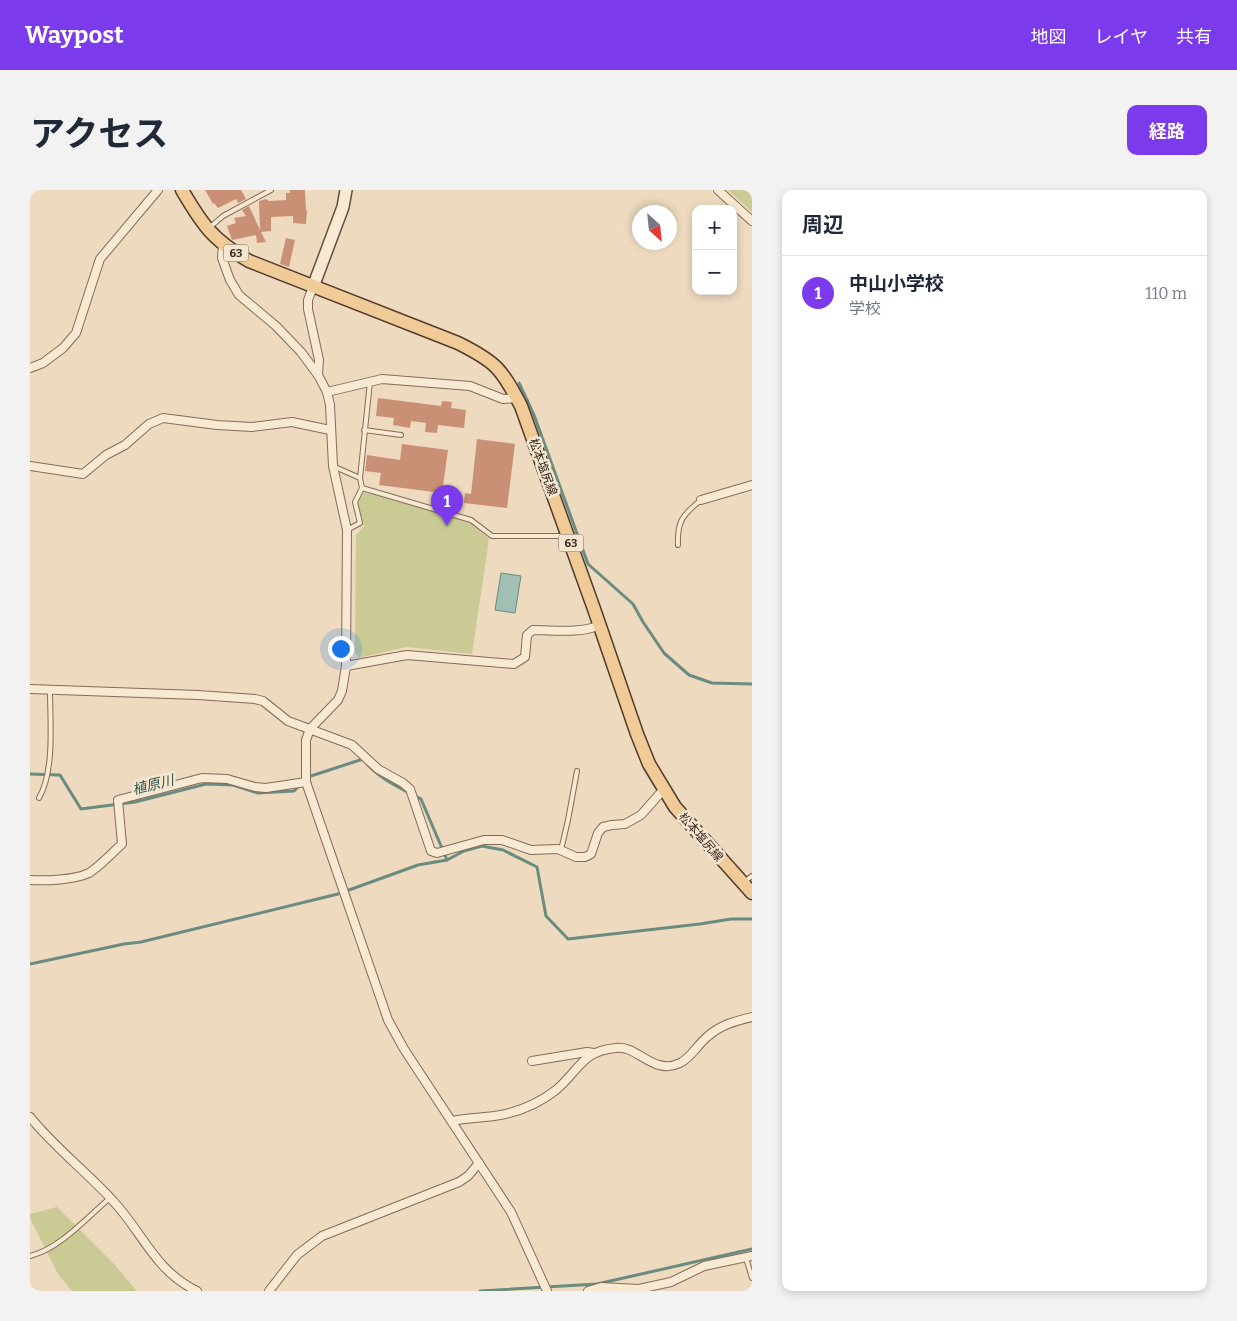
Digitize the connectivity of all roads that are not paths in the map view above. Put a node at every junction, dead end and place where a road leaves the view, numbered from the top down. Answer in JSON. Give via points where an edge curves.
{"nodes":[{"id":1,"x":158,"y":190,"type":"edge"},
{"id":2,"x":182,"y":190,"type":"edge"},
{"id":3,"x":271,"y":190,"type":"edge"},
{"id":4,"x":346,"y":190,"type":"edge"},
{"id":5,"x":718,"y":190,"type":"edge"},
{"id":6,"x":752,"y":221,"type":"edge"},
{"id":7,"x":207,"y":229,"type":"junction"},
{"id":8,"x":222,"y":244,"type":"junction"},
{"id":9,"x":313,"y":287,"type":"junction"},
{"id":10,"x":30,"y":368,"type":"edge"},
{"id":11,"x":318,"y":374,"type":"junction"},
{"id":12,"x":370,"y":382,"type":"junction"},
{"id":13,"x":327,"y":392,"type":"junction"},
{"id":14,"x":517,"y":398,"type":"junction"},
{"id":15,"x":330,"y":430,"type":"junction"},
{"id":16,"x":364,"y":430,"type":"junction"},
{"id":17,"x":401,"y":435,"type":"dead end"},
{"id":18,"x":30,"y":466,"type":"edge"},
{"id":19,"x":333,"y":466,"type":"junction"},
{"id":20,"x":360,"y":478,"type":"junction"},
{"id":21,"x":752,"y":485,"type":"edge"},
{"id":22,"x":362,"y":488,"type":"junction"},
{"id":23,"x":701,"y":500,"type":"joint"},
{"id":24,"x":347,"y":530,"type":"junction"},
{"id":25,"x":568,"y":536,"type":"junction"},
{"id":26,"x":678,"y":545,"type":"dead end"},
{"id":27,"x":600,"y":625,"type":"junction"},
{"id":28,"x":346,"y":666,"type":"junction"},
{"id":29,"x":30,"y":689,"type":"edge"},
{"id":30,"x":50,"y":690,"type":"junction"},
{"id":31,"x":310,"y":729,"type":"junction"},
{"id":32,"x":576,"y":771,"type":"dead end"},
{"id":33,"x":306,"y":782,"type":"junction"},
{"id":34,"x":664,"y":790,"type":"junction"},
{"id":35,"x":39,"y":798,"type":"dead end"},
{"id":36,"x":561,"y":850,"type":"junction"},
{"id":37,"x":30,"y":880,"type":"edge"},
{"id":38,"x":748,"y":880,"type":"edge"},
{"id":39,"x":752,"y":893,"type":"edge"},
{"id":40,"x":752,"y":1018,"type":"edge"},
{"id":41,"x":596,"y":1053,"type":"junction"},
{"id":42,"x":532,"y":1061,"type":"dead end"},
{"id":43,"x":30,"y":1117,"type":"edge"},
{"id":44,"x":452,"y":1122,"type":"junction"},
{"id":45,"x":479,"y":1163,"type":"junction"},
{"id":46,"x":110,"y":1198,"type":"junction"},
{"id":47,"x":30,"y":1256,"type":"edge"},
{"id":48,"x":749,"y":1257,"type":"edge"},
{"id":49,"x":752,"y":1278,"type":"edge"},
{"id":50,"x":197,"y":1291,"type":"edge"},
{"id":51,"x":269,"y":1291,"type":"edge"},
{"id":52,"x":547,"y":1291,"type":"edge"},
{"id":53,"x":588,"y":1291,"type":"edge"}],
"edges":[{"from":1,"to":10,"type":"street","via":[[100,259],[76,333],[63,348]]},
{"from":2,"to":7,"type":"main road","name":"松本塩尻線","number":"63"},
{"from":3,"to":7,"type":"lane","via":[[223,216]]},
{"from":4,"to":9,"type":"main road","via":[[343,207]]},
{"from":5,"to":6,"type":"street"},
{"from":7,"to":8,"type":"main road","name":"松本塩尻線","number":"63"},
{"from":8,"to":9,"type":"main road","name":"松本塩尻線","number":"63","via":[[250,261]]},
{"from":8,"to":11,"type":"street","via":[[222,258],[239,294],[276,326]]},
{"from":9,"to":11,"type":"street","via":[[308,309],[319,360]]},
{"from":9,"to":14,"type":"main road","name":"松本塩尻線","number":"63","via":[[458,342],[484,356],[499,368]]},
{"from":11,"to":13,"type":"street"},
{"from":12,"to":13,"type":"street"},
{"from":12,"to":14,"type":"street","via":[[382,379],[470,386],[503,399]]},
{"from":12,"to":16,"type":"lane"},
{"from":13,"to":15,"type":"street"},
{"from":14,"to":25,"type":"main road","name":"松本塩尻線","number":"63"},
{"from":15,"to":18,"type":"street","via":[[292,422],[217,425],[163,418],[149,424],[83,474]]},
{"from":15,"to":19,"type":"street"},
{"from":16,"to":17,"type":"lane"},
{"from":16,"to":20,"type":"lane"},
{"from":19,"to":20,"type":"lane"},
{"from":19,"to":24,"type":"street"},
{"from":20,"to":22,"type":"lane"},
{"from":21,"to":23,"type":"street"},
{"from":22,"to":24,"type":"lane","via":[[355,502],[360,523]]},
{"from":22,"to":25,"type":"lane","via":[[470,520],[492,536]]},
{"from":23,"to":26,"type":"lane","via":[[679,524]]},
{"from":24,"to":28,"type":"street"},
{"from":25,"to":27,"type":"main road","name":"松本塩尻線","number":"63"},
{"from":27,"to":28,"type":"street","via":[[575,631],[533,630],[527,635],[525,657],[514,664],[407,655]]},
{"from":27,"to":34,"type":"main road","name":"松本塩尻線","number":"63","via":[[637,734]]},
{"from":28,"to":31,"type":"street","via":[[338,700]]},
{"from":29,"to":30,"type":"street"},
{"from":30,"to":31,"type":"street","via":[[255,699],[263,701],[288,721]]},
{"from":30,"to":35,"type":"lane","via":[[49,760]]},
{"from":31,"to":33,"type":"street","via":[[306,740]]},
{"from":31,"to":36,"type":"street","via":[[352,745],[378,769],[410,789],[431,851],[484,840],[502,840],[531,850]]},
{"from":32,"to":36,"type":"lane"},
{"from":33,"to":37,"type":"street","via":[[266,788],[227,778],[202,778],[118,800],[122,844],[90,872],[44,881]]},
{"from":33,"to":44,"type":"street","via":[[388,1020]]},
{"from":34,"to":36,"type":"street","via":[[641,816],[625,824],[603,827],[591,854],[576,857]]},
{"from":34,"to":38,"type":"main road","name":"松本塩尻線","number":"63","via":[[694,829]]},
{"from":38,"to":39,"type":"main road","name":"松本塩尻線","number":"63"},
{"from":40,"to":41,"type":"street","via":[[728,1023],[707,1037],[689,1057],[667,1066],[617,1047]]},
{"from":41,"to":42,"type":"street"},
{"from":41,"to":44,"type":"street","via":[[585,1058],[557,1090],[521,1110]]},
{"from":43,"to":46,"type":"street"},
{"from":44,"to":45,"type":"street"},
{"from":45,"to":51,"type":"street","via":[[459,1182],[322,1236],[297,1254]]},
{"from":45,"to":52,"type":"street","via":[[511,1212]]},
{"from":46,"to":47,"type":"lane","via":[[55,1246]]},
{"from":46,"to":50,"type":"street","via":[[167,1271]]},
{"from":48,"to":49,"type":"lane"},
{"from":48,"to":53,"type":"street","via":[[704,1266],[671,1282],[639,1289],[602,1287]]}]}
